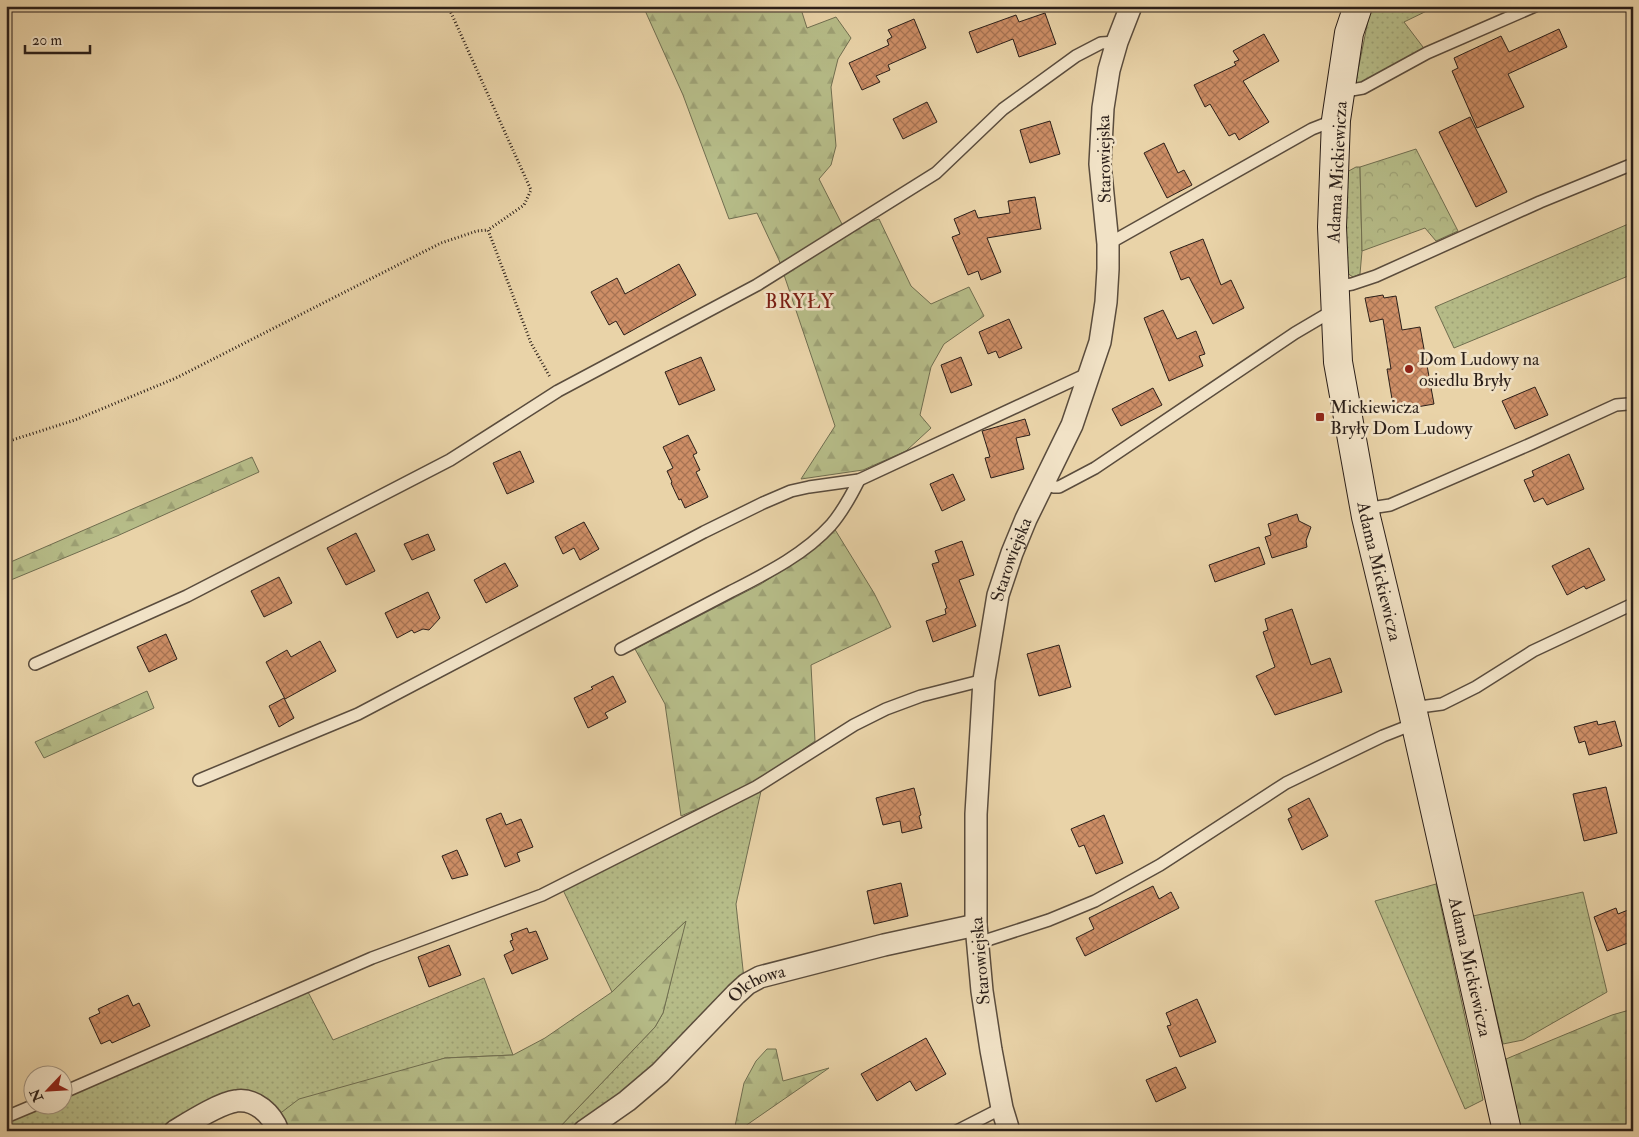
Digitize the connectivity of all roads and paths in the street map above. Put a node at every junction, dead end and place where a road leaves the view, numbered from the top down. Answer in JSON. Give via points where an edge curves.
{"nodes":[{"id":1,"x":448,"y":6,"type":"edge"},
{"id":2,"x":1131,"y":6,"type":"edge"},
{"id":3,"x":1358,"y":6,"type":"edge"},
{"id":4,"x":1535,"y":6,"type":"edge"},
{"id":5,"x":1117,"y":42,"type":"junction"},
{"id":6,"x":1340,"y":92,"type":"junction"},
{"id":7,"x":1336,"y":120,"type":"junction"},
{"id":8,"x":1633,"y":164,"type":"edge"},
{"id":9,"x":488,"y":230,"type":"junction"},
{"id":10,"x":1108,"y":244,"type":"junction"},
{"id":11,"x":1334,"y":298,"type":"junction"},
{"id":12,"x":1091,"y":372,"type":"junction"},
{"id":13,"x":558,"y":391,"type":"junction"},
{"id":14,"x":1628,"y":404,"type":"dead end"},
{"id":15,"x":6,"y":442,"type":"edge"},
{"id":16,"x":859,"y":480,"type":"junction"},
{"id":17,"x":1044,"y":484,"type":"junction"},
{"id":18,"x":1364,"y":508,"type":"junction"},
{"id":19,"x":1633,"y":604,"type":"edge"},
{"id":20,"x":621,"y":650,"type":"dead end"},
{"id":21,"x":35,"y":664,"type":"dead end"},
{"id":22,"x":984,"y":680,"type":"junction"},
{"id":23,"x":1414,"y":715,"type":"junction"},
{"id":24,"x":199,"y":780,"type":"dead end"},
{"id":25,"x":977,"y":934,"type":"junction"},
{"id":26,"x":72,"y":1089,"type":"edge"},
{"id":27,"x":1002,"y":1108,"type":"junction"},
{"id":28,"x":22,"y":1110,"type":"edge"},
{"id":29,"x":6,"y":1117,"type":"edge"},
{"id":30,"x":175,"y":1131,"type":"edge"},
{"id":31,"x":278,"y":1131,"type":"edge"},
{"id":32,"x":584,"y":1131,"type":"edge"},
{"id":33,"x":957,"y":1131,"type":"edge"},
{"id":34,"x":1009,"y":1131,"type":"edge"},
{"id":35,"x":1507,"y":1131,"type":"edge"}],
"edges":[{"from":1,"to":9,"type":"path","via":[[531,190],[524,205]]},
{"from":2,"to":5,"type":"street","name":"Starowiejska"},
{"from":3,"to":6,"type":"street","name":"Adama Mickiewicza","via":[[1349,33]]},
{"from":4,"to":6,"type":"lane","via":[[1428,53],[1363,88]]},
{"from":5,"to":10,"type":"street","name":"Starowiejska","via":[[1108,79],[1101,135],[1100,164]]},
{"from":5,"to":13,"type":"lane","via":[[1101,43],[1068,61],[1003,108],[936,173],[919,184],[757,285]]},
{"from":6,"to":7,"type":"street","name":"Adama Mickiewicza"},
{"from":7,"to":10,"type":"lane","via":[[1312,129]]},
{"from":7,"to":11,"type":"street","name":"Adama Mickiewicza","via":[[1332,227]]},
{"from":8,"to":11,"type":"lane","via":[[1352,284]]},
{"from":9,"to":13,"type":"path","via":[[531,343]]},
{"from":9,"to":15,"type":"path","via":[[441,243],[176,378],[75,420]]},
{"from":10,"to":12,"type":"street","name":"Starowiejska","via":[[1106,302],[1100,342]]},
{"from":11,"to":17,"type":"lane","via":[[1295,332],[1095,468],[1064,485]]},
{"from":11,"to":18,"type":"street","name":"Adama Mickiewicza","via":[[1338,362]]},
{"from":12,"to":16,"type":"lane"},
{"from":12,"to":17,"type":"street","name":"Starowiejska","via":[[1072,425]]},
{"from":13,"to":21,"type":"lane","via":[[450,460],[293,542],[187,596]]},
{"from":14,"to":18,"type":"lane","via":[[1616,404],[1390,505]]},
{"from":16,"to":20,"type":"lane","via":[[831,524],[800,552]]},
{"from":16,"to":24,"type":"lane","via":[[791,491],[763,503],[358,714]]},
{"from":17,"to":22,"type":"street","name":"Starowiejska","via":[[1026,519],[998,595]]},
{"from":18,"to":23,"type":"street","name":"Adama Mickiewicza"},
{"from":19,"to":23,"type":"lane","via":[[1533,651],[1476,687]]},
{"from":22,"to":25,"type":"street","name":"Starowiejska","via":[[976,814]]},
{"from":22,"to":26,"type":"lane","via":[[921,696],[879,712],[756,787],[542,895],[372,958]]},
{"from":23,"to":25,"type":"lane","via":[[1383,736],[1286,783],[1160,865],[1095,901],[1049,920]]},
{"from":23,"to":35,"type":"street","name":"Adama Mickiewicza"},
{"from":25,"to":27,"type":"street","name":"Starowiejska","via":[[990,1050]]},
{"from":25,"to":32,"type":"street","name":"Olchowa","via":[[884,945],[760,977],[736,994],[660,1073]]},
{"from":27,"to":33,"type":"lane"},
{"from":27,"to":34,"type":"street","name":"Starowiejska"},
{"from":28,"to":29,"type":"lane"},
{"from":30,"to":31,"type":"street","via":[[236,1101],[261,1108],[275,1122]]}]}
